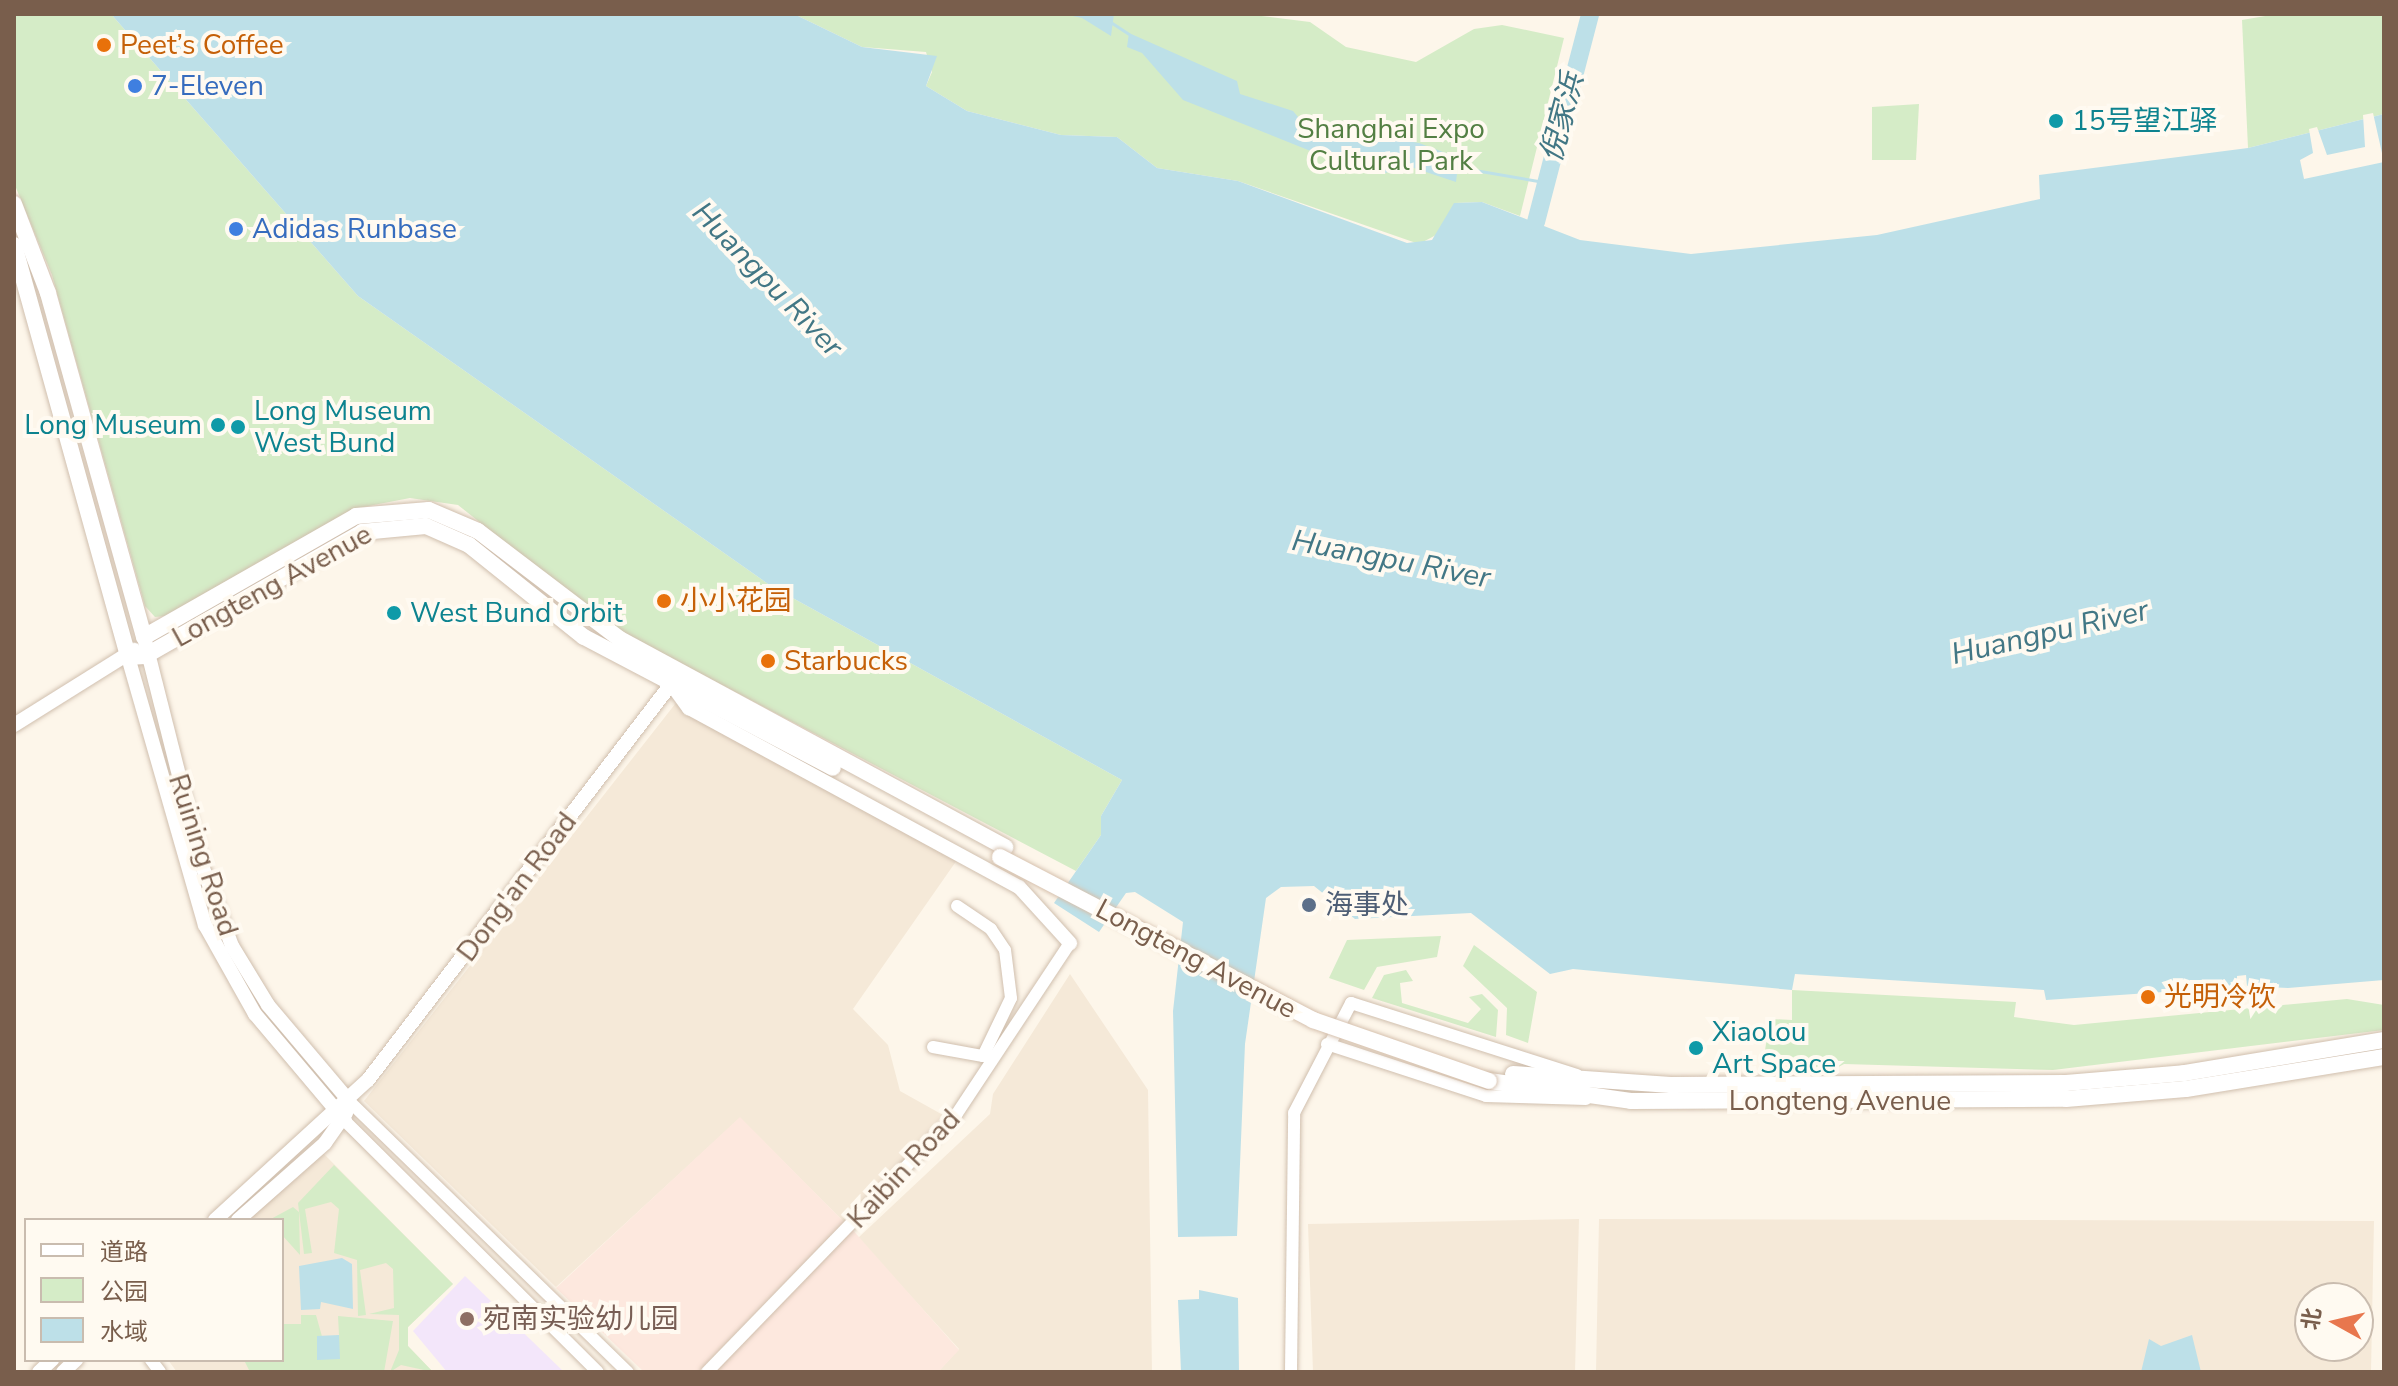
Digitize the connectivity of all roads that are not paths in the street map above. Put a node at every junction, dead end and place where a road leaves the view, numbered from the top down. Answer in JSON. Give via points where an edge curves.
{"nodes":[{"id":1,"x":14,"y":204,"type":"edge"},
{"id":2,"x":14,"y":245,"type":"edge"},
{"id":3,"x":144,"y":637,"type":"junction"},
{"id":4,"x":137,"y":657,"type":"junction"},
{"id":5,"x":676,"y":678,"type":"junction"},
{"id":6,"x":14,"y":725,"type":"edge"},
{"id":7,"x":957,"y":906,"type":"dead end"},
{"id":8,"x":1070,"y":943,"type":"joint"},
{"id":9,"x":2384,"y":1040,"type":"edge"},
{"id":10,"x":1327,"y":1044,"type":"junction"},
{"id":11,"x":933,"y":1047,"type":"dead end"},
{"id":12,"x":2384,"y":1057,"type":"edge"},
{"id":13,"x":1592,"y":1090,"type":"junction"},
{"id":14,"x":349,"y":1101,"type":"junction"},
{"id":15,"x":341,"y":1116,"type":"junction"},
{"id":16,"x":217,"y":1218,"type":"edge"},
{"id":17,"x":240,"y":1218,"type":"edge"},
{"id":18,"x":598,"y":1372,"type":"edge"},
{"id":19,"x":628,"y":1372,"type":"edge"},
{"id":20,"x":707,"y":1372,"type":"edge"},
{"id":21,"x":1291,"y":1372,"type":"edge"}],
"edges":[{"from":1,"to":3,"type":"main road","name":"Ruining Road","via":[[48,293]]},
{"from":2,"to":4,"type":"main road","name":"Ruining Road"},
{"from":3,"to":4,"type":"street","name":"Ruining Road"},
{"from":3,"to":5,"type":"main road","name":"Longteng Avenue","via":[[338,525],[376,510],[413,507],[462,521],[568,606]]},
{"from":4,"to":5,"type":"main road","name":"Longteng Avenue","via":[[346,539],[412,524],[462,540],[558,619]]},
{"from":4,"to":6,"type":"street"},
{"from":4,"to":14,"type":"street","name":"Ruining Road","via":[[232,946],[268,1005]]},
{"from":4,"to":15,"type":"street","name":"Ruining Road","via":[[205,925],[255,1014]]},
{"from":5,"to":8,"type":"street","via":[[689,708],[1019,887]]},
{"from":5,"to":13,"type":"main road","name":"Longteng Avenue","bridge":true,"via":[[1313,1020],[1490,1075]]},
{"from":5,"to":14,"type":"street","name":"Dong'an Road"},
{"from":7,"to":11,"type":"street","via":[[991,929],[1005,950],[1011,998],[983,1056]]},
{"from":8,"to":20,"type":"street","name":"Kaibin Road","via":[[956,1115]]},
{"from":9,"to":13,"type":"main road","name":"Longteng Avenue","via":[[2092,1082]]},
{"from":10,"to":13,"type":"street","via":[[1486,1096]]},
{"from":10,"to":13,"type":"street","via":[[1351,1003]]},
{"from":10,"to":21,"type":"street","via":[[1293,1126]]},
{"from":12,"to":13,"type":"main road","name":"Longteng Avenue","via":[[2106,1097]]},
{"from":14,"to":15,"type":"street","name":"Dong'an Road"},
{"from":14,"to":19,"type":"street","name":"Ruining Road"},
{"from":15,"to":16,"type":"street","name":"Dong'an Road"},
{"from":15,"to":17,"type":"street","name":"Dong'an Road"},
{"from":15,"to":18,"type":"street","name":"Ruining Road"}]}
